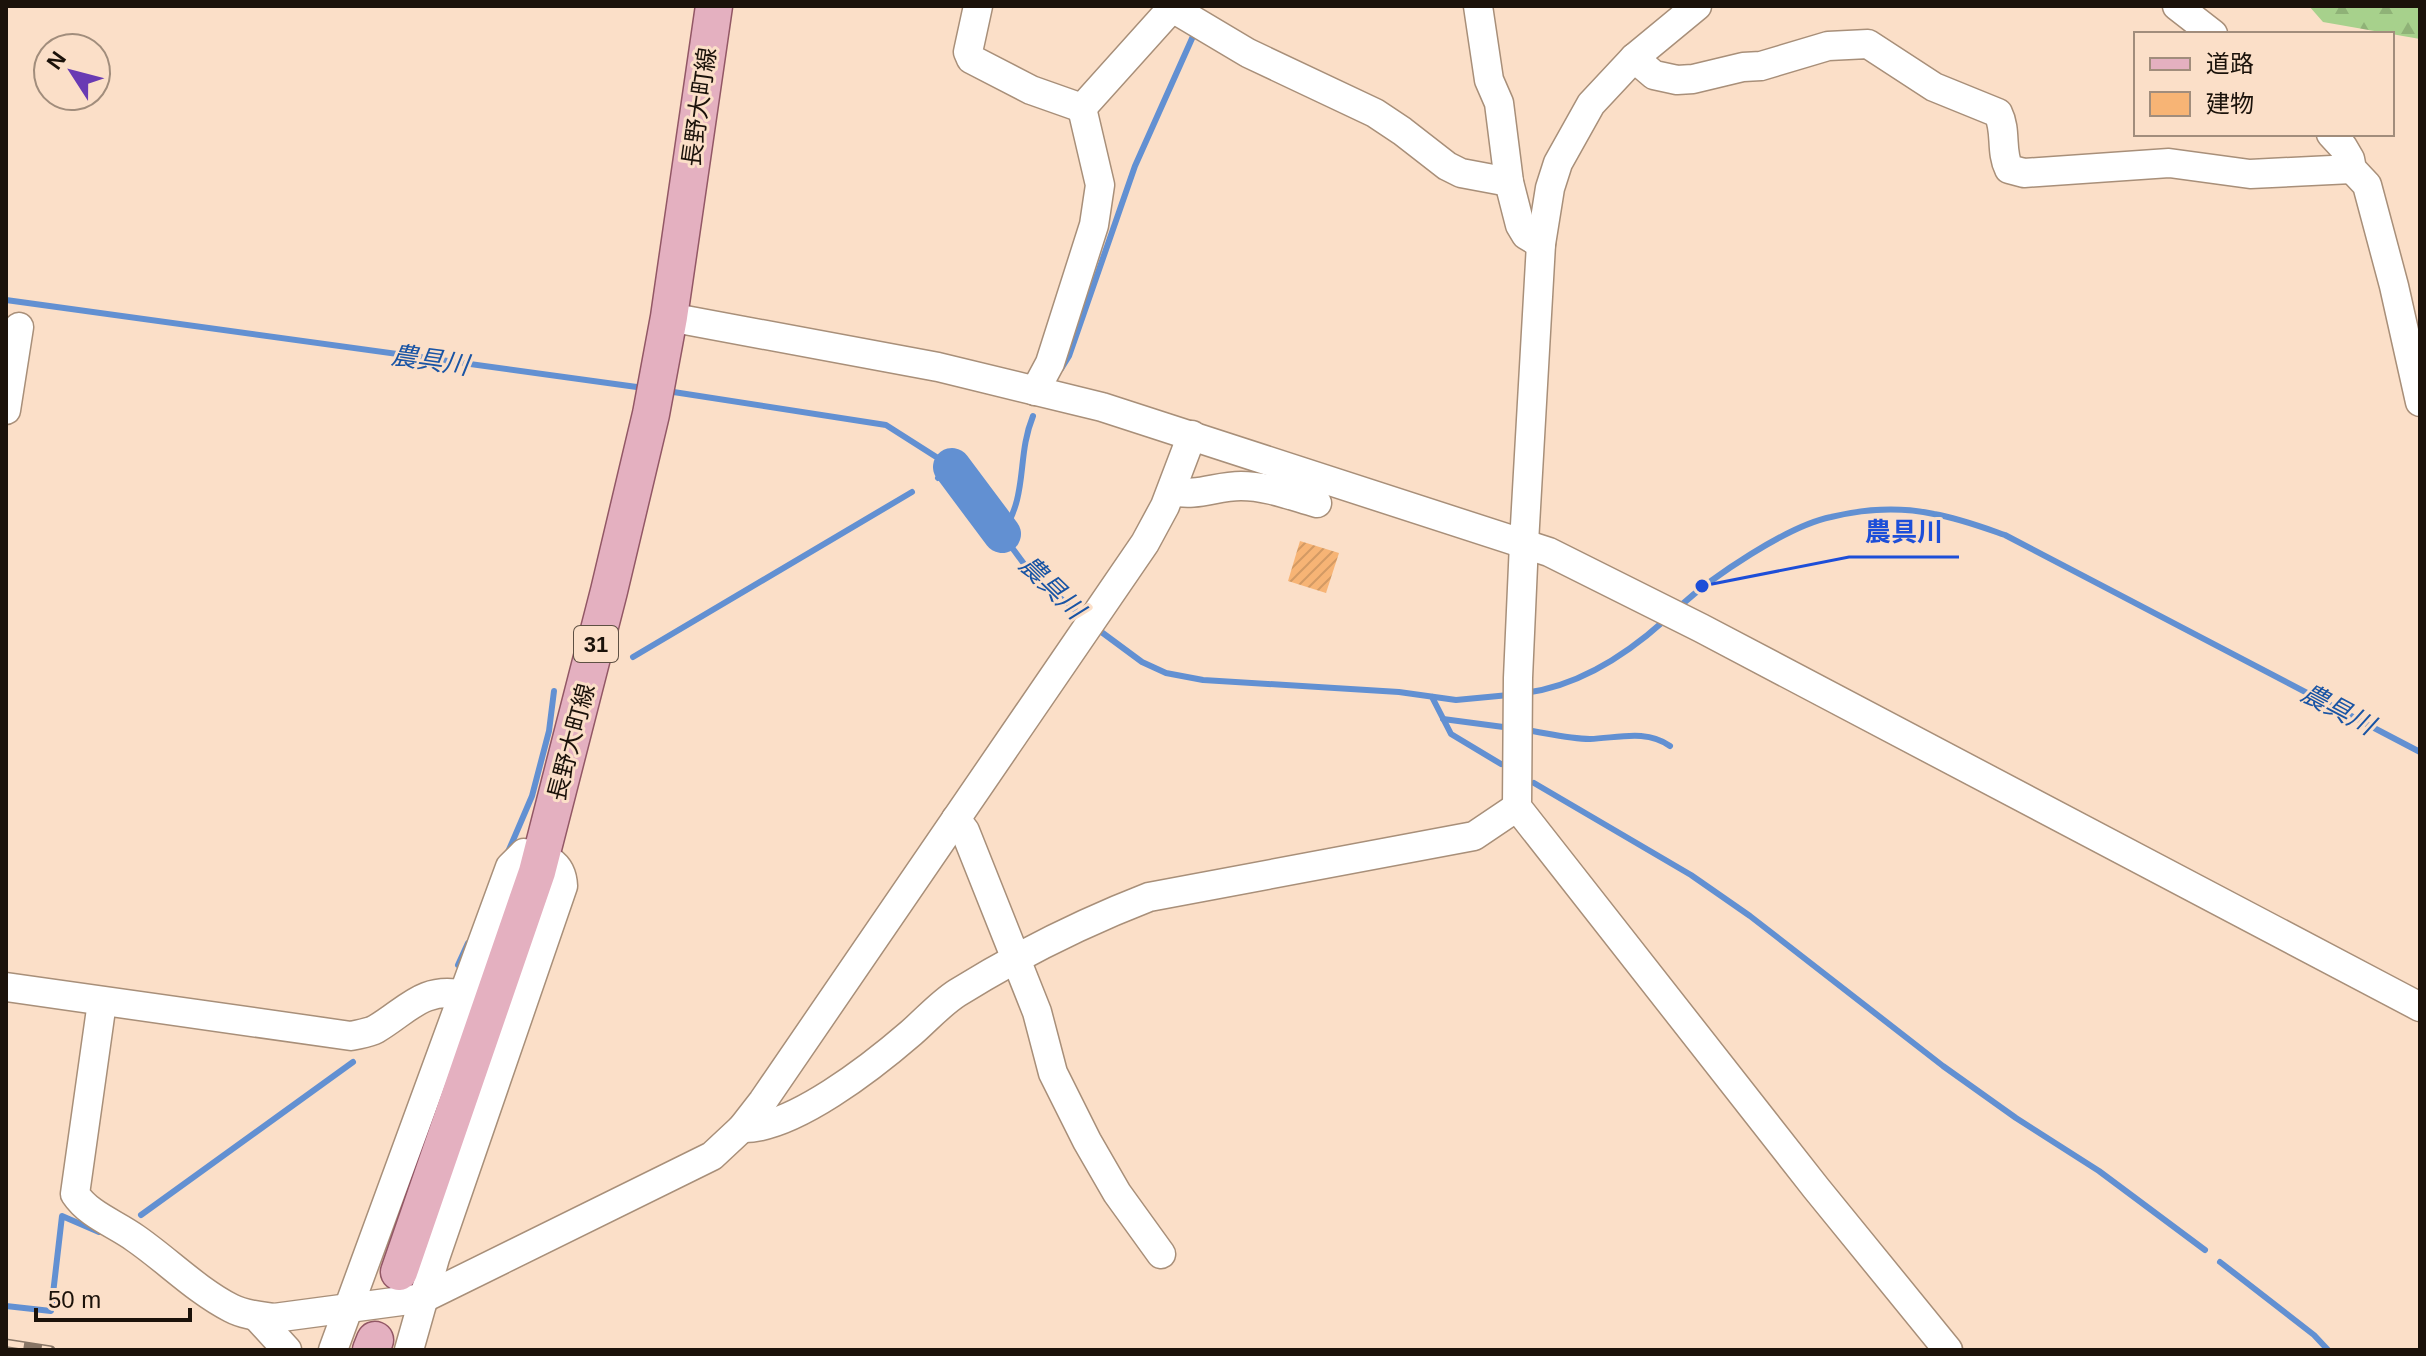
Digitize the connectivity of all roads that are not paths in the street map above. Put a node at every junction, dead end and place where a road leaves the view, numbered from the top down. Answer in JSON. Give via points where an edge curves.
{"nodes":[{"id":1,"x":714,"y":6,"type":"edge"},
{"id":2,"x":978,"y":6,"type":"edge"},
{"id":3,"x":1478,"y":6,"type":"edge"},
{"id":4,"x":1697,"y":6,"type":"edge"},
{"id":5,"x":2177,"y":6,"type":"edge"},
{"id":6,"x":1170,"y":8,"type":"edge"},
{"id":7,"x":2210,"y":32,"type":"edge"},
{"id":8,"x":1634,"y":58,"type":"junction"},
{"id":9,"x":1082,"y":108,"type":"junction"},
{"id":10,"x":2333,"y":136,"type":"edge"},
{"id":11,"x":2352,"y":169,"type":"junction"},
{"id":12,"x":1509,"y":182,"type":"junction"},
{"id":13,"x":1541,"y":244,"type":"junction"},
{"id":14,"x":669,"y":317,"type":"junction"},
{"id":15,"x":19,"y":327,"type":"dead end"},
{"id":16,"x":1035,"y":391,"type":"junction"},
{"id":17,"x":2420,"y":402,"type":"edge"},
{"id":18,"x":6,"y":410,"type":"edge"},
{"id":19,"x":1192,"y":435,"type":"junction"},
{"id":20,"x":1172,"y":491,"type":"junction"},
{"id":21,"x":1317,"y":503,"type":"dead end"},
{"id":22,"x":1524,"y":543,"type":"junction"},
{"id":23,"x":1517,"y":807,"type":"junction"},
{"id":24,"x":956,"y":819,"type":"junction"},
{"id":25,"x":541,"y":856,"type":"junction"},
{"id":26,"x":1015,"y":960,"type":"junction"},
{"id":27,"x":6,"y":987,"type":"edge"},
{"id":28,"x":464,"y":995,"type":"junction"},
{"id":29,"x":102,"y":1002,"type":"junction"},
{"id":30,"x":2420,"y":1007,"type":"edge"},
{"id":31,"x":742,"y":1128,"type":"junction"},
{"id":32,"x":1161,"y":1254,"type":"dead end"},
{"id":33,"x":399,"y":1272,"type":"dead end"},
{"id":34,"x":424,"y":1298,"type":"junction"},
{"id":35,"x":348,"y":1309,"type":"junction"},
{"id":36,"x":256,"y":1316,"type":"junction"},
{"id":37,"x":287,"y":1350,"type":"edge"},
{"id":38,"x":333,"y":1350,"type":"edge"},
{"id":39,"x":409,"y":1350,"type":"edge"},
{"id":40,"x":1948,"y":1350,"type":"edge"}],
"edges":[{"from":1,"to":14,"type":"main road","name":"長野大町線","number":"31"},
{"from":2,"to":9,"type":"street","via":[[971,59],[1031,90]]},
{"from":3,"to":12,"type":"street","via":[[1489,80],[1503,122]]},
{"from":4,"to":8,"type":"street"},
{"from":5,"to":7,"type":"street"},
{"from":6,"to":9,"type":"street"},
{"from":6,"to":12,"type":"street","via":[[1248,53],[1375,113],[1447,166]]},
{"from":8,"to":11,"type":"street","via":[[1654,75],[1677,80],[1761,66],[1828,46],[1868,44],[1934,87],[1998,113],[2004,160],[2009,169],[2024,173],[2169,163],[2250,174]]},
{"from":8,"to":13,"type":"street","via":[[1591,104],[1558,163]]},
{"from":9,"to":16,"type":"street","via":[[1100,185],[1094,225],[1050,363]]},
{"from":10,"to":11,"type":"street"},
{"from":11,"to":17,"type":"street","via":[[2367,185]]},
{"from":12,"to":13,"type":"street","via":[[1520,225]]},
{"from":13,"to":22,"type":"street"},
{"from":14,"to":16,"type":"street","via":[[938,367]]},
{"from":14,"to":25,"type":"main road","name":"長野大町線","number":"31","via":[[651,414]]},
{"from":15,"to":18,"type":"street"},
{"from":16,"to":19,"type":"street"},
{"from":19,"to":20,"type":"street"},
{"from":19,"to":22,"type":"street"},
{"from":20,"to":21,"type":"street","via":[[1188,495],[1222,486],[1259,486]]},
{"from":20,"to":24,"type":"street","via":[[1145,543]]},
{"from":22,"to":23,"type":"street"},
{"from":22,"to":30,"type":"street","via":[[1652,603]]},
{"from":23,"to":26,"type":"street","via":[[1474,836],[1149,897],[1077,926]]},
{"from":23,"to":40,"type":"street"},
{"from":24,"to":26,"type":"street"},
{"from":24,"to":31,"type":"street"},
{"from":25,"to":28,"type":"street","via":[[524,853],[510,867]]},
{"from":25,"to":33,"type":"main road","name":"長野大町線","number":"31"},
{"from":25,"to":34,"type":"street","via":[[556,864],[563,886]]},
{"from":26,"to":31,"type":"street","via":[[954,995],[879,1061],[806,1108],[772,1124]]},
{"from":26,"to":32,"type":"street","via":[[1037,1012],[1053,1073],[1117,1193]]},
{"from":27,"to":29,"type":"street"},
{"from":28,"to":29,"type":"street","via":[[436,992],[374,1030],[351,1036]]},
{"from":28,"to":35,"type":"street"},
{"from":29,"to":36,"type":"street","via":[[75,1194],[83,1206],[201,1288]]},
{"from":31,"to":34,"type":"street","via":[[712,1156]]},
{"from":34,"to":35,"type":"street"},
{"from":34,"to":39,"type":"street"},
{"from":35,"to":36,"type":"street"},
{"from":35,"to":38,"type":"street"},
{"from":36,"to":37,"type":"street"}]}
